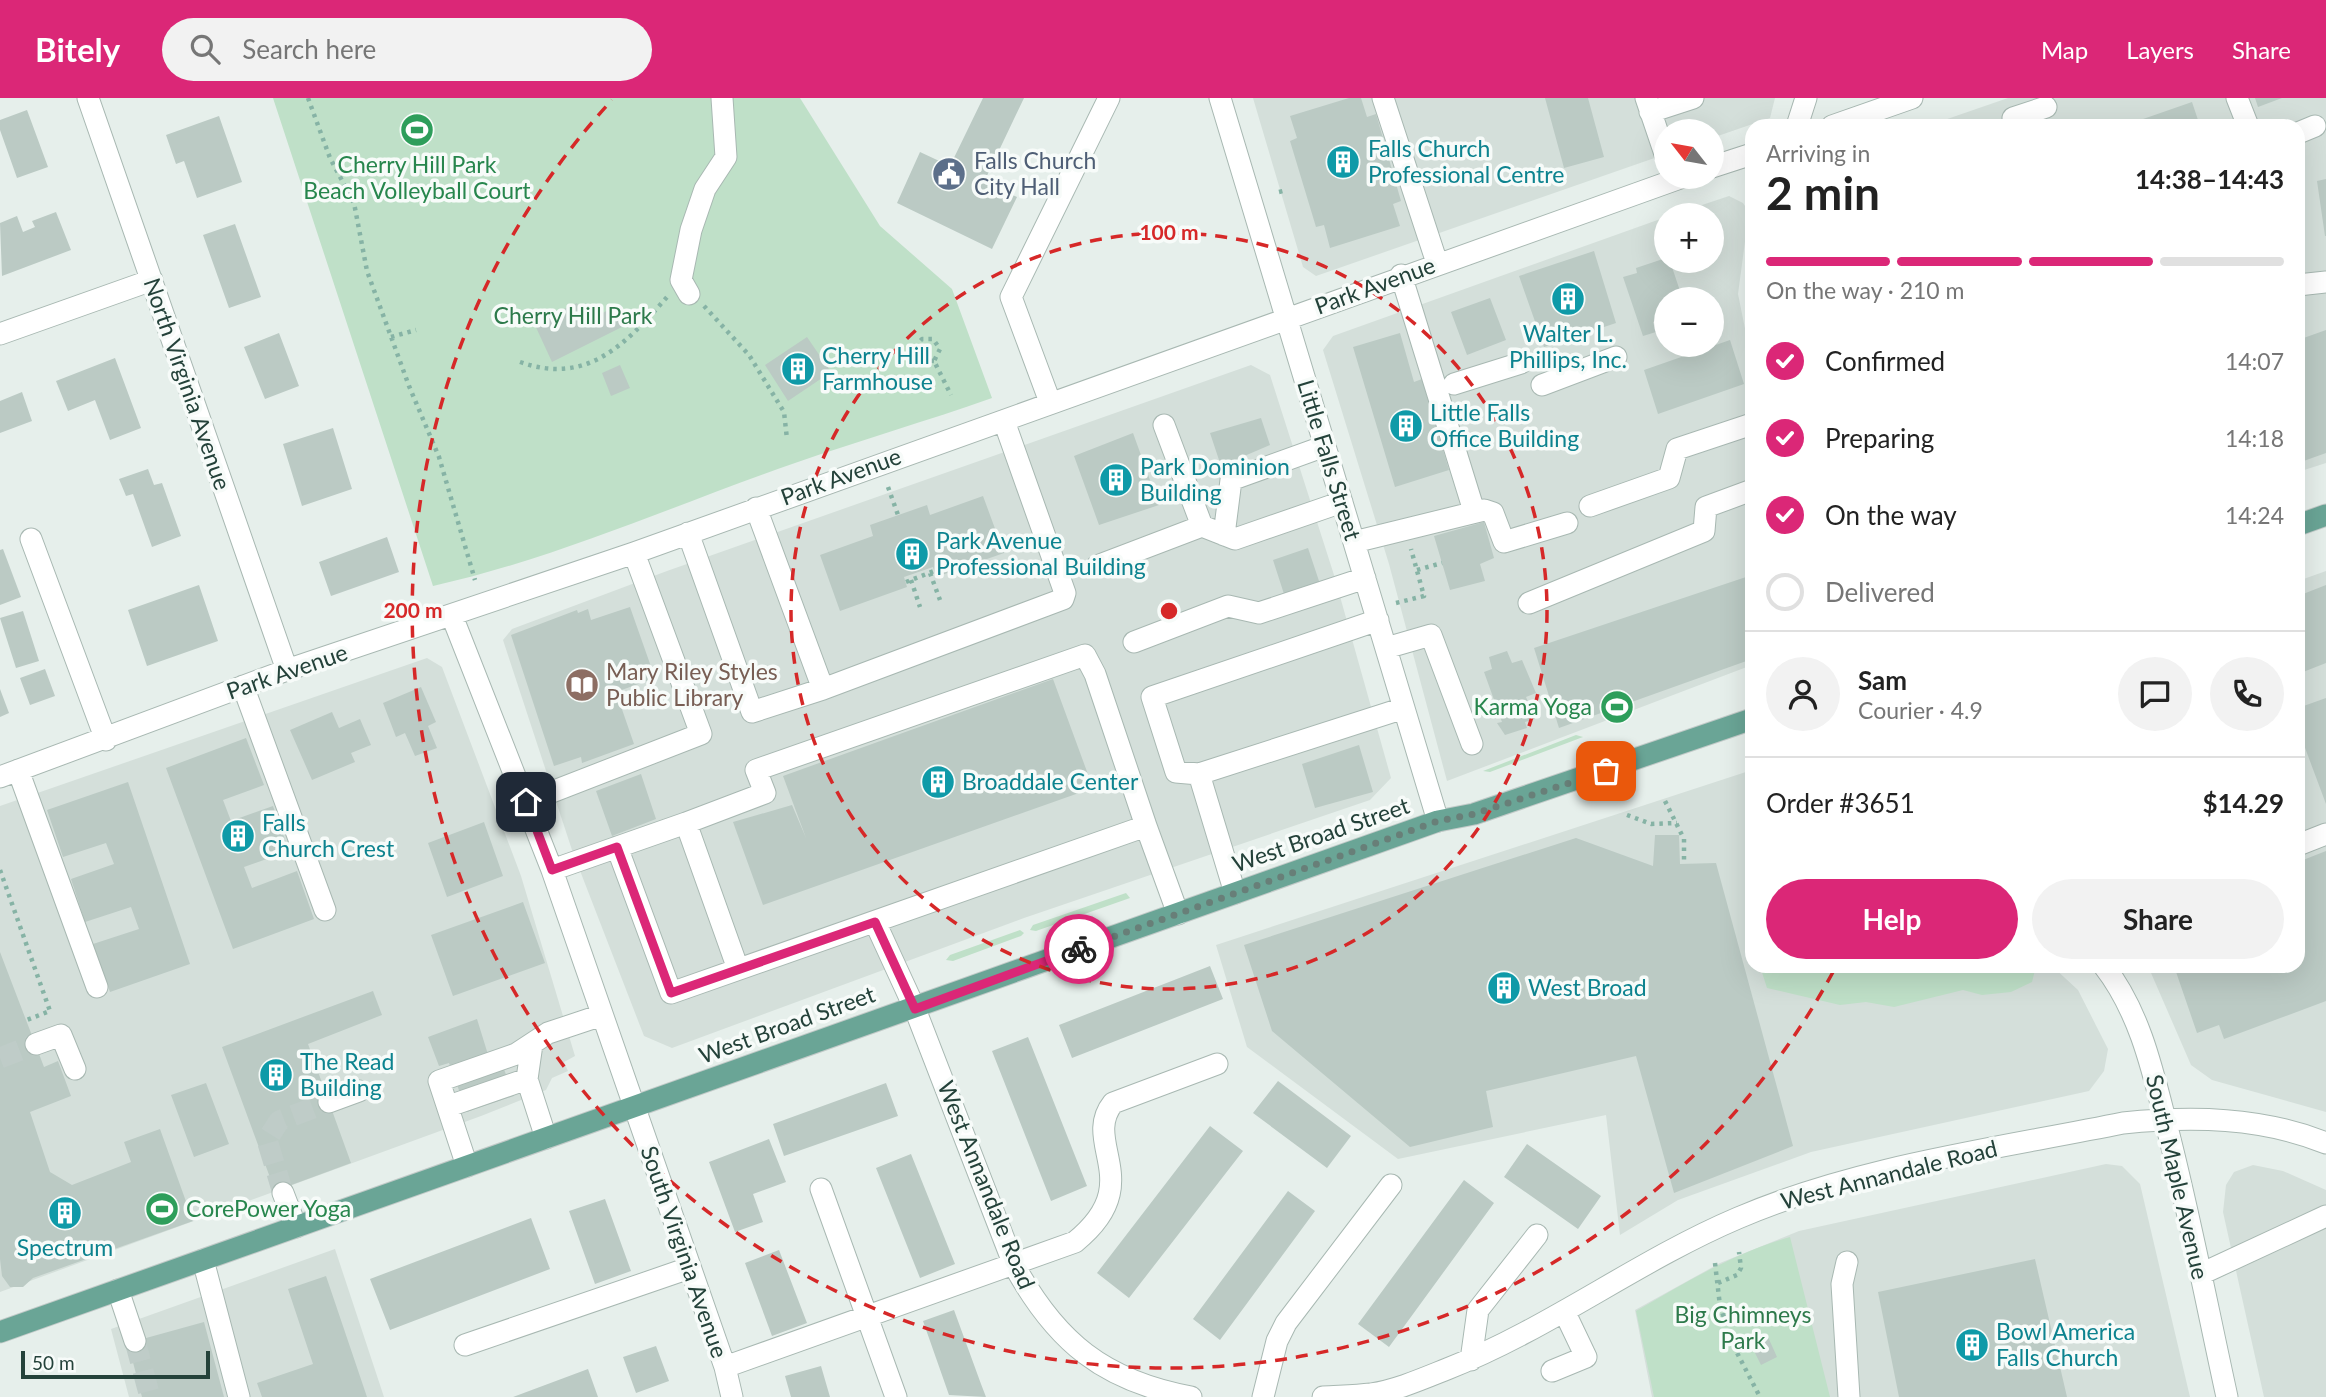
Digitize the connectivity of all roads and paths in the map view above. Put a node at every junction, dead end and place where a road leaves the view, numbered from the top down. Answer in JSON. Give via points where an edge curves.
{"nodes":[{"id":1,"x":88,"y":98,"type":"edge"},
{"id":2,"x":308,"y":98,"type":"edge"},
{"id":3,"x":722,"y":98,"type":"edge"},
{"id":4,"x":1109,"y":98,"type":"edge"},
{"id":5,"x":1220,"y":98,"type":"edge"},
{"id":6,"x":1383,"y":98,"type":"edge"},
{"id":7,"x":1693,"y":98,"type":"edge"},
{"id":8,"x":1806,"y":98,"type":"edge"},
{"id":9,"x":1912,"y":98,"type":"edge"},
{"id":10,"x":2237,"y":98,"type":"edge"},
{"id":11,"x":1648,"y":105,"type":"edge"},
{"id":12,"x":2047,"y":110,"type":"edge"},
{"id":13,"x":1799,"y":119,"type":"edge"},
{"id":14,"x":1856,"y":119,"type":"edge"},
{"id":15,"x":2013,"y":119,"type":"edge"},
{"id":16,"x":2245,"y":119,"type":"edge"},
{"id":17,"x":1654,"y":122,"type":"edge"},
{"id":18,"x":1745,"y":156,"type":"edge"},
{"id":19,"x":1724,"y":163,"type":"edge"},
{"id":20,"x":1654,"y":186,"type":"edge"},
{"id":21,"x":1287,"y":190,"type":"dead end"},
{"id":22,"x":1279,"y":192,"type":"dead end"},
{"id":23,"x":1437,"y":263,"type":"junction"},
{"id":24,"x":1402,"y":275,"type":"junction"},
{"id":25,"x":152,"y":280,"type":"junction"},
{"id":26,"x":2326,"y":282,"type":"edge"},
{"id":27,"x":2305,"y":284,"type":"edge"},
{"id":28,"x":685,"y":287,"type":"junction"},
{"id":29,"x":1286,"y":320,"type":"junction"},
{"id":30,"x":416,"y":330,"type":"dead end"},
{"id":31,"x":0,"y":334,"type":"edge"},
{"id":32,"x":391,"y":337,"type":"junction"},
{"id":33,"x":1616,"y":358,"type":"dead end"},
{"id":34,"x":934,"y":361,"type":"junction"},
{"id":35,"x":520,"y":362,"type":"dead end"},
{"id":36,"x":1521,"y":363,"type":"dead end"},
{"id":37,"x":1454,"y":384,"type":"dead end"},
{"id":38,"x":1542,"y":385,"type":"dead end"},
{"id":39,"x":951,"y":395,"type":"dead end"},
{"id":40,"x":1050,"y":402,"type":"junction"},
{"id":41,"x":1004,"y":421,"type":"junction"},
{"id":42,"x":1164,"y":425,"type":"dead end"},
{"id":43,"x":1745,"y":426,"type":"edge"},
{"id":44,"x":788,"y":439,"type":"dead end"},
{"id":45,"x":1325,"y":446,"type":"junction"},
{"id":46,"x":888,"y":486,"type":"dead end"},
{"id":47,"x":1745,"y":493,"type":"edge"},
{"id":48,"x":1342,"y":502,"type":"junction"},
{"id":49,"x":1590,"y":506,"type":"dead end"},
{"id":50,"x":756,"y":508,"type":"junction"},
{"id":51,"x":1474,"y":511,"type":"junction"},
{"id":52,"x":898,"y":515,"type":"dead end"},
{"id":53,"x":2326,"y":515,"type":"edge"},
{"id":54,"x":2305,"y":522,"type":"edge"},
{"id":55,"x":1567,"y":523,"type":"dead end"},
{"id":56,"x":1202,"y":526,"type":"junction"},
{"id":57,"x":1405,"y":531,"type":"junction"},
{"id":58,"x":688,"y":533,"type":"junction"},
{"id":59,"x":1224,"y":535,"type":"junction"},
{"id":60,"x":31,"y":539,"type":"dead end"},
{"id":61,"x":1354,"y":542,"type":"junction"},
{"id":62,"x":634,"y":553,"type":"junction"},
{"id":63,"x":1443,"y":563,"type":"dead end"},
{"id":64,"x":1097,"y":566,"type":"dead end"},
{"id":65,"x":1417,"y":570,"type":"junction"},
{"id":66,"x":1365,"y":579,"type":"junction"},
{"id":67,"x":475,"y":580,"type":"dead end"},
{"id":68,"x":940,"y":600,"type":"dead end"},
{"id":69,"x":1396,"y":603,"type":"dead end"},
{"id":70,"x":1529,"y":603,"type":"dead end"},
{"id":71,"x":920,"y":607,"type":"dead end"},
{"id":72,"x":452,"y":616,"type":"junction"},
{"id":73,"x":1378,"y":620,"type":"junction"},
{"id":74,"x":1134,"y":642,"type":"dead end"},
{"id":75,"x":1386,"y":648,"type":"junction"},
{"id":76,"x":287,"y":670,"type":"junction"},
{"id":77,"x":243,"y":686,"type":"junction"},
{"id":78,"x":823,"y":689,"type":"junction"},
{"id":79,"x":1404,"y":708,"type":"junction"},
{"id":80,"x":1745,"y":721,"type":"edge"},
{"id":81,"x":106,"y":740,"type":"junction"},
{"id":82,"x":1472,"y":744,"type":"dead end"},
{"id":83,"x":9,"y":773,"type":"edge"},
{"id":84,"x":1199,"y":774,"type":"junction"},
{"id":85,"x":1665,"y":801,"type":"dead end"},
{"id":86,"x":526,"y":802,"type":"junction"},
{"id":87,"x":1627,"y":815,"type":"dead end"},
{"id":88,"x":1438,"y":821,"type":"junction"},
{"id":89,"x":686,"y":822,"type":"junction"},
{"id":90,"x":1677,"y":823,"type":"junction"},
{"id":91,"x":1146,"y":826,"type":"junction"},
{"id":92,"x":2326,"y":834,"type":"edge"},
{"id":93,"x":2305,"y":842,"type":"edge"},
{"id":94,"x":617,"y":847,"type":"junction"},
{"id":95,"x":1684,"y":864,"type":"dead end"},
{"id":96,"x":0,"y":870,"type":"edge"},
{"id":97,"x":552,"y":870,"type":"junction"},
{"id":98,"x":1235,"y":893,"type":"junction"},
{"id":99,"x":325,"y":910,"type":"dead end"},
{"id":100,"x":1178,"y":914,"type":"junction"},
{"id":101,"x":875,"y":922,"type":"junction"},
{"id":102,"x":738,"y":969,"type":"junction"},
{"id":103,"x":2108,"y":973,"type":"edge"},
{"id":104,"x":97,"y":987,"type":"dead end"},
{"id":105,"x":915,"y":1009,"type":"junction"},
{"id":106,"x":602,"y":1015,"type":"junction"},
{"id":107,"x":24,"y":1021,"type":"dead end"},
{"id":108,"x":36,"y":1044,"type":"tunnel mouth"},
{"id":109,"x":532,"y":1044,"type":"junction"},
{"id":110,"x":1217,"y":1064,"type":"dead end"},
{"id":111,"x":75,"y":1069,"type":"dead end"},
{"id":112,"x":527,"y":1079,"type":"junction"},
{"id":113,"x":359,"y":1090,"type":"dead end"},
{"id":114,"x":329,"y":1102,"type":"tunnel mouth"},
{"id":115,"x":449,"y":1106,"type":"junction"},
{"id":116,"x":635,"y":1108,"type":"junction"},
{"id":117,"x":2165,"y":1119,"type":"junction"},
{"id":118,"x":546,"y":1138,"type":"junction"},
{"id":119,"x":2326,"y":1143,"type":"edge"},
{"id":120,"x":467,"y":1166,"type":"junction"},
{"id":121,"x":1391,"y":1185,"type":"dead end"},
{"id":122,"x":821,"y":1189,"type":"dead end"},
{"id":123,"x":283,"y":1193,"type":"tunnel mouth"},
{"id":124,"x":2326,"y":1216,"type":"edge"},
{"id":125,"x":296,"y":1227,"type":"junction"},
{"id":126,"x":1537,"y":1235,"type":"dead end"},
{"id":127,"x":1739,"y":1252,"type":"dead end"},
{"id":128,"x":202,"y":1260,"type":"junction"},
{"id":129,"x":1847,"y":1262,"type":"dead end"},
{"id":130,"x":1715,"y":1263,"type":"dead end"},
{"id":131,"x":1014,"y":1265,"type":"junction"},
{"id":132,"x":690,"y":1268,"type":"junction"},
{"id":133,"x":2200,"y":1274,"type":"junction"},
{"id":134,"x":1718,"y":1283,"type":"junction"},
{"id":135,"x":118,"y":1290,"type":"junction"},
{"id":136,"x":1565,"y":1313,"type":"junction"},
{"id":137,"x":867,"y":1318,"type":"junction"},
{"id":138,"x":0,"y":1332,"type":"edge"},
{"id":139,"x":135,"y":1341,"type":"tunnel mouth"},
{"id":140,"x":465,"y":1345,"type":"dead end"},
{"id":141,"x":1471,"y":1360,"type":"junction"},
{"id":142,"x":725,"y":1367,"type":"junction"},
{"id":143,"x":1552,"y":1371,"type":"dead end"},
{"id":144,"x":1119,"y":1387,"type":"edge"},
{"id":145,"x":1418,"y":1390,"type":"edge"},
{"id":146,"x":239,"y":1397,"type":"edge"},
{"id":147,"x":732,"y":1397,"type":"edge"},
{"id":148,"x":896,"y":1397,"type":"edge"},
{"id":149,"x":1191,"y":1397,"type":"edge"},
{"id":150,"x":1263,"y":1397,"type":"edge"},
{"id":151,"x":1323,"y":1397,"type":"edge"},
{"id":152,"x":1760,"y":1397,"type":"edge"},
{"id":153,"x":1849,"y":1397,"type":"edge"},
{"id":154,"x":2227,"y":1397,"type":"edge"}],
"edges":[{"from":1,"to":25,"type":"street","name":"North Virginia Avenue"},
{"from":2,"to":32,"type":"path","via":[[330,158],[354,203],[367,271]]},
{"from":3,"to":28,"type":"street","via":[[726,157],[705,189],[691,230]]},
{"from":4,"to":40,"type":"street","via":[[1011,297]]},
{"from":5,"to":29,"type":"street","name":"Little Falls Street"},
{"from":6,"to":23,"type":"street"},
{"from":7,"to":11,"type":"street"},
{"from":8,"to":13,"type":"street"},
{"from":9,"to":14,"type":"street"},
{"from":10,"to":16,"type":"street"},
{"from":11,"to":17,"type":"street"},
{"from":12,"to":15,"type":"street"},
{"from":18,"to":19,"type":"street"},
{"from":20,"to":23,"type":"street","name":"Park Avenue"},
{"from":21,"to":22,"type":"path"},
{"from":23,"to":24,"type":"street","name":"Park Avenue"},
{"from":24,"to":29,"type":"street","name":"Park Avenue"},
{"from":24,"to":51,"type":"street"},
{"from":25,"to":31,"type":"street"},
{"from":25,"to":76,"type":"street","name":"North Virginia Avenue"},
{"from":26,"to":27,"type":"street"},
{"from":28,"to":35,"type":"path","via":[[608,356],[579,367],[544,371]]},
{"from":28,"to":44,"type":"path","via":[[749,355],[784,412]]},
{"from":29,"to":40,"type":"street","name":"Park Avenue"},
{"from":29,"to":45,"type":"street","name":"Little Falls Street"},
{"from":30,"to":32,"type":"path"},
{"from":32,"to":67,"type":"path","via":[[439,457]]},
{"from":33,"to":38,"type":"street"},
{"from":34,"to":34,"type":"path","via":[[939,344],[922,339],[918,356]]},
{"from":34,"to":39,"type":"path"},
{"from":36,"to":37,"type":"street"},
{"from":40,"to":41,"type":"street","name":"Park Avenue"},
{"from":41,"to":50,"type":"street","name":"Park Avenue"},
{"from":41,"to":78,"type":"street","via":[[1065,593],[1063,599]]},
{"from":42,"to":56,"type":"street"},
{"from":43,"to":49,"type":"street","via":[[1677,449],[1668,478]]},
{"from":45,"to":48,"type":"street","name":"Little Falls Street"},
{"from":45,"to":59,"type":"street","via":[[1231,480]]},
{"from":46,"to":52,"type":"path"},
{"from":47,"to":70,"type":"street","via":[[1706,507],[1704,531]]},
{"from":48,"to":59,"type":"street","via":[[1235,539]]},
{"from":48,"to":61,"type":"street","name":"Little Falls Street"},
{"from":50,"to":58,"type":"street","name":"Park Avenue"},
{"from":50,"to":78,"type":"street"},
{"from":51,"to":55,"type":"street","via":[[1493,513],[1504,542]]},
{"from":51,"to":57,"type":"street"},
{"from":53,"to":54,"type":"main road"},
{"from":56,"to":59,"type":"street"},
{"from":56,"to":64,"type":"street"},
{"from":57,"to":61,"type":"street"},
{"from":57,"to":65,"type":"path"},
{"from":58,"to":62,"type":"street","name":"Park Avenue"},
{"from":58,"to":78,"type":"street","via":[[752,712]]},
{"from":60,"to":81,"type":"street"},
{"from":61,"to":66,"type":"street","name":"Little Falls Street"},
{"from":62,"to":72,"type":"street","name":"Park Avenue"},
{"from":62,"to":86,"type":"street","via":[[701,734]]},
{"from":63,"to":65,"type":"path"},
{"from":65,"to":69,"type":"path","via":[[1424,596]]},
{"from":66,"to":73,"type":"street","name":"Little Falls Street"},
{"from":66,"to":74,"type":"street","via":[[1259,613],[1228,606]]},
{"from":68,"to":71,"type":"path","via":[[932,572],[908,581]]},
{"from":72,"to":76,"type":"street","name":"Park Avenue"},
{"from":72,"to":86,"type":"street"},
{"from":73,"to":75,"type":"street","name":"Little Falls Street"},
{"from":73,"to":84,"type":"street","via":[[1152,697],[1176,772]]},
{"from":75,"to":79,"type":"street","name":"Little Falls Street"},
{"from":75,"to":82,"type":"street","via":[[1431,635]]},
{"from":76,"to":77,"type":"street","name":"Park Avenue"},
{"from":77,"to":81,"type":"street","name":"Park Avenue"},
{"from":77,"to":99,"type":"street"},
{"from":79,"to":84,"type":"street"},
{"from":79,"to":88,"type":"street","name":"Little Falls Street"},
{"from":80,"to":88,"type":"main road","name":"West Broad Street","via":[[1474,814]]},
{"from":81,"to":83,"type":"street","name":"Park Avenue"},
{"from":83,"to":104,"type":"street"},
{"from":84,"to":98,"type":"street"},
{"from":85,"to":90,"type":"path"},
{"from":86,"to":97,"type":"street"},
{"from":87,"to":90,"type":"path","via":[[1651,824]]},
{"from":88,"to":98,"type":"main road","name":"West Broad Street"},
{"from":89,"to":91,"type":"street","via":[[765,793],[756,770],[1085,655]]},
{"from":89,"to":94,"type":"street"},
{"from":89,"to":102,"type":"street"},
{"from":90,"to":95,"type":"path","via":[[1684,839]]},
{"from":91,"to":100,"type":"street"},
{"from":91,"to":101,"type":"street"},
{"from":92,"to":93,"type":"street"},
{"from":94,"to":97,"type":"street"},
{"from":94,"to":102,"type":"street","via":[[671,993]]},
{"from":96,"to":107,"type":"path","via":[[50,1011]]},
{"from":97,"to":106,"type":"street"},
{"from":98,"to":100,"type":"main road","name":"West Broad Street"},
{"from":100,"to":105,"type":"main road","name":"West Broad Street"},
{"from":101,"to":102,"type":"street"},
{"from":101,"to":105,"type":"street","name":"West Annandale Road"},
{"from":103,"to":117,"type":"street","name":"South Maple Avenue","via":[[2146,1045]]},
{"from":105,"to":116,"type":"main road","name":"West Broad Street"},
{"from":105,"to":131,"type":"street","name":"West Annandale Road"},
{"from":106,"to":109,"type":"street","via":[[548,1033]]},
{"from":106,"to":116,"type":"street"},
{"from":108,"to":111,"type":"street","via":[[61,1035]]},
{"from":109,"to":112,"type":"street"},
{"from":109,"to":115,"type":"street","via":[[439,1081]]},
{"from":110,"to":131,"type":"street","via":[[1113,1103],[1102,1126],[1112,1172],[1104,1210],[1092,1228],[1074,1242]]},
{"from":112,"to":115,"type":"street"},
{"from":112,"to":118,"type":"street"},
{"from":113,"to":114,"type":"street"},
{"from":115,"to":120,"type":"street"},
{"from":116,"to":118,"type":"main road","name":"West Broad Street"},
{"from":116,"to":132,"type":"street","name":"South Virginia Avenue"},
{"from":117,"to":119,"type":"street","name":"West Annandale Road","via":[[2220,1119],[2269,1126]]},
{"from":117,"to":133,"type":"street","name":"South Maple Avenue"},
{"from":117,"to":136,"type":"street","name":"West Annandale Road","via":[[2123,1123],[1917,1164],[1803,1193],[1703,1234]]},
{"from":118,"to":120,"type":"main road","name":"West Broad Street"},
{"from":120,"to":125,"type":"main road","name":"West Broad Street"},
{"from":121,"to":150,"type":"street","via":[[1286,1323]]},
{"from":122,"to":137,"type":"street"},
{"from":123,"to":125,"type":"street"},
{"from":124,"to":133,"type":"street"},
{"from":125,"to":128,"type":"main road","name":"West Broad Street"},
{"from":126,"to":141,"type":"street","via":[[1478,1310]]},
{"from":127,"to":134,"type":"path","via":[[1737,1275]]},
{"from":128,"to":135,"type":"main road","name":"West Broad Street"},
{"from":128,"to":146,"type":"street"},
{"from":129,"to":153,"type":"street","via":[[1842,1284]]},
{"from":130,"to":134,"type":"path"},
{"from":131,"to":137,"type":"street"},
{"from":131,"to":144,"type":"street","name":"West Annandale Road","via":[[1034,1303],[1057,1331]]},
{"from":132,"to":140,"type":"street"},
{"from":132,"to":142,"type":"street","name":"South Virginia Avenue"},
{"from":133,"to":154,"type":"street","name":"South Maple Avenue"},
{"from":134,"to":152,"type":"path","via":[[1720,1306],[1734,1347]]},
{"from":135,"to":138,"type":"main road","name":"West Broad Street"},
{"from":135,"to":139,"type":"street"},
{"from":136,"to":141,"type":"street","name":"West Annandale Road"},
{"from":136,"to":143,"type":"street","via":[[1586,1357]]},
{"from":137,"to":142,"type":"street"},
{"from":137,"to":148,"type":"street"},
{"from":141,"to":145,"type":"street","name":"West Annandale Road"},
{"from":142,"to":147,"type":"street","name":"South Virginia Avenue"},
{"from":144,"to":149,"type":"street","name":"West Annandale Road"},
{"from":145,"to":151,"type":"street","name":"West Annandale Road"}]}
